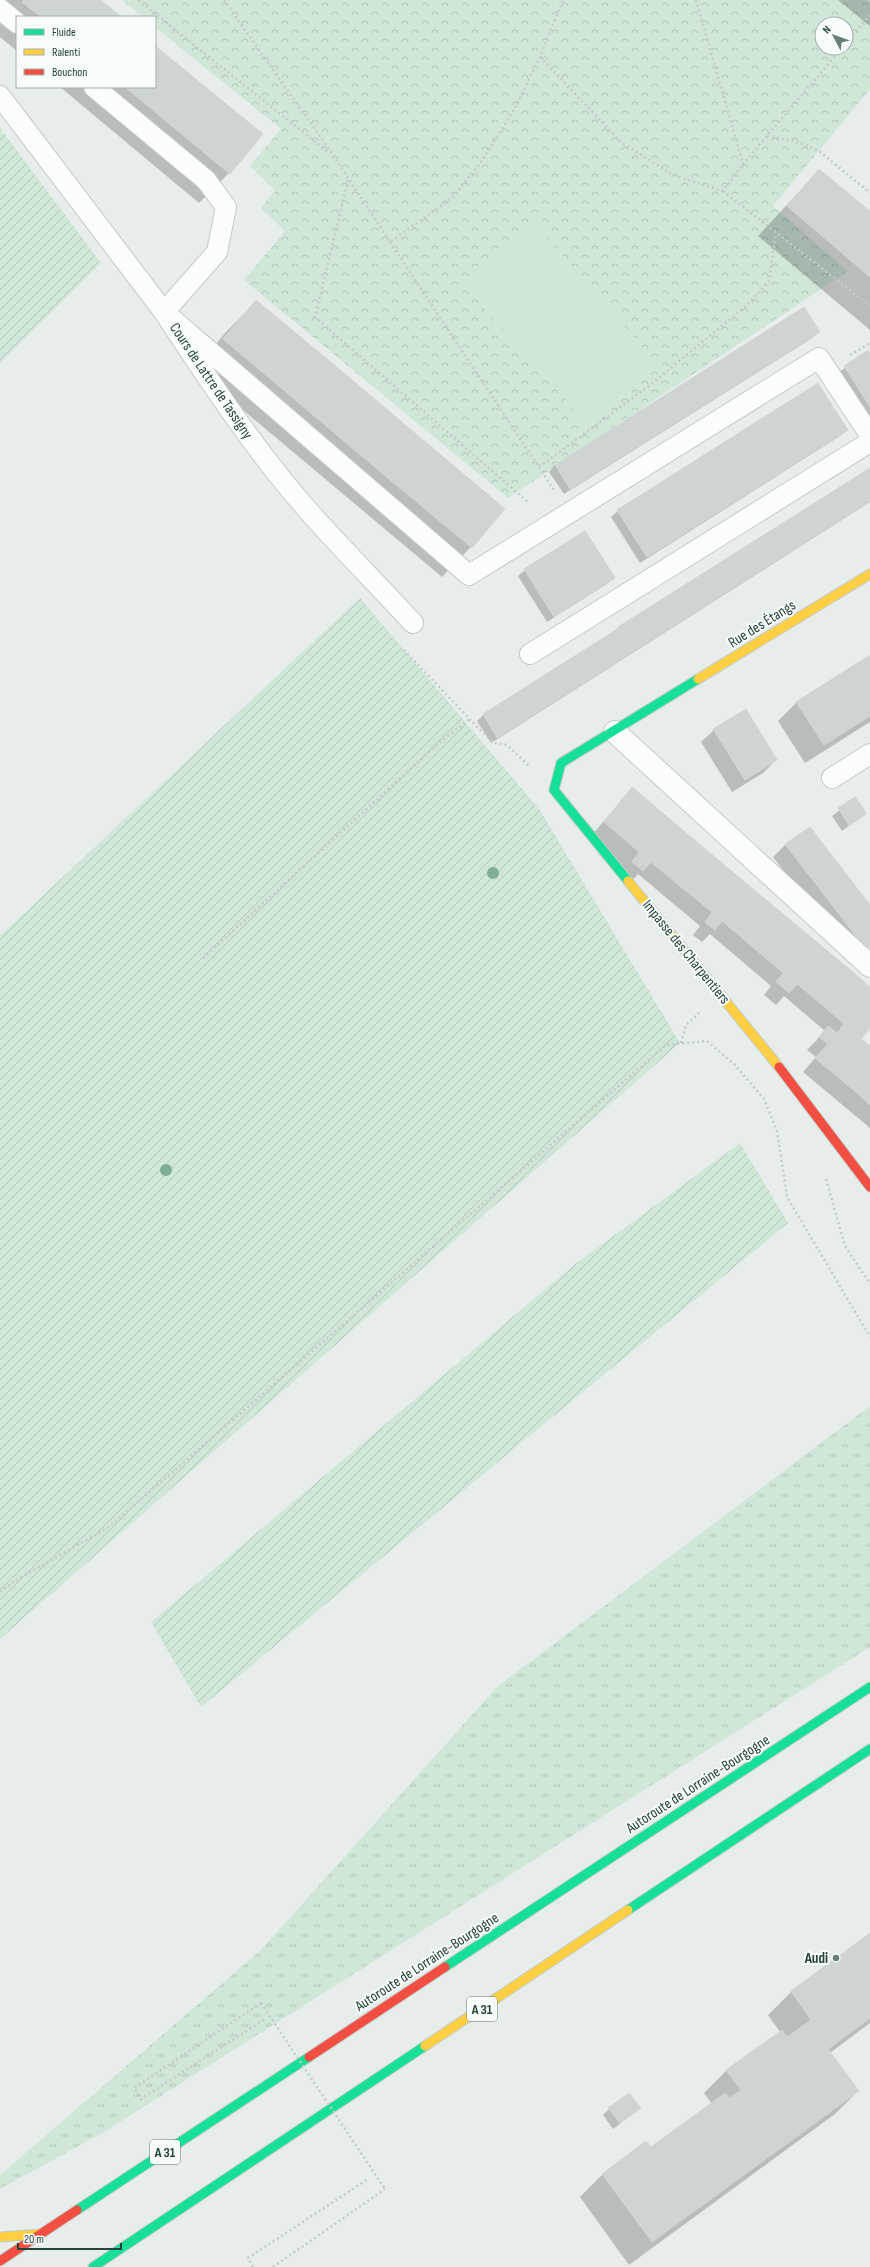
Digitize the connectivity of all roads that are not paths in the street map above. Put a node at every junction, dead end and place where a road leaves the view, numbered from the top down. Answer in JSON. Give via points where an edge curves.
{"nodes":[{"id":1,"x":0,"y":9,"type":"edge"},
{"id":2,"x":16,"y":22,"type":"edge"},
{"id":3,"x":95,"y":88,"type":"edge"},
{"id":4,"x":0,"y":96,"type":"edge"},
{"id":5,"x":164,"y":312,"type":"junction"},
{"id":6,"x":870,"y":435,"type":"edge"},
{"id":7,"x":870,"y":442,"type":"edge"},
{"id":8,"x":870,"y":574,"type":"edge"},
{"id":9,"x":413,"y":623,"type":"dead end"},
{"id":10,"x":530,"y":654,"type":"dead end"},
{"id":11,"x":615,"y":732,"type":"junction"},
{"id":12,"x":870,"y":754,"type":"edge"},
{"id":13,"x":832,"y":778,"type":"dead end"},
{"id":14,"x":870,"y":966,"type":"edge"},
{"id":15,"x":870,"y":1187,"type":"edge"},
{"id":16,"x":870,"y":1687,"type":"edge"},
{"id":17,"x":870,"y":1750,"type":"edge"},
{"id":18,"x":41,"y":2234,"type":"junction"},
{"id":19,"x":0,"y":2237,"type":"edge"},
{"id":20,"x":0,"y":2261,"type":"edge"},
{"id":21,"x":93,"y":2267,"type":"edge"}],
"edges":[{"from":1,"to":2,"type":"lane"},
{"from":3,"to":5,"type":"lane","name":"Cours de Lattre de Tassigny","via":[[206,180],[226,207],[217,252]]},
{"from":4,"to":5,"type":"lane"},
{"from":5,"to":6,"type":"lane","via":[[469,575],[818,358]]},
{"from":5,"to":9,"type":"lane","name":"Cours de Lattre de Tassigny","via":[[211,385],[256,446],[312,514]]},
{"from":7,"to":10,"type":"lane"},
{"from":8,"to":11,"type":"main road","name":"Rue des Étangs"},
{"from":11,"to":14,"type":"street"},
{"from":11,"to":15,"type":"main road","name":"Impasse des Charpentiers","via":[[562,763],[554,790],[788,1078]]},
{"from":12,"to":13,"type":"lane"},
{"from":16,"to":18,"type":"main road","name":"Autoroute de Lorraine-Bourgogne","number":"A 31"},
{"from":17,"to":21,"type":"main road","number":"A 31"},
{"from":18,"to":19,"type":"main road"},
{"from":18,"to":20,"type":"main road","name":"Autoroute de Lorraine-Bourgogne","number":"A 31"}]}
